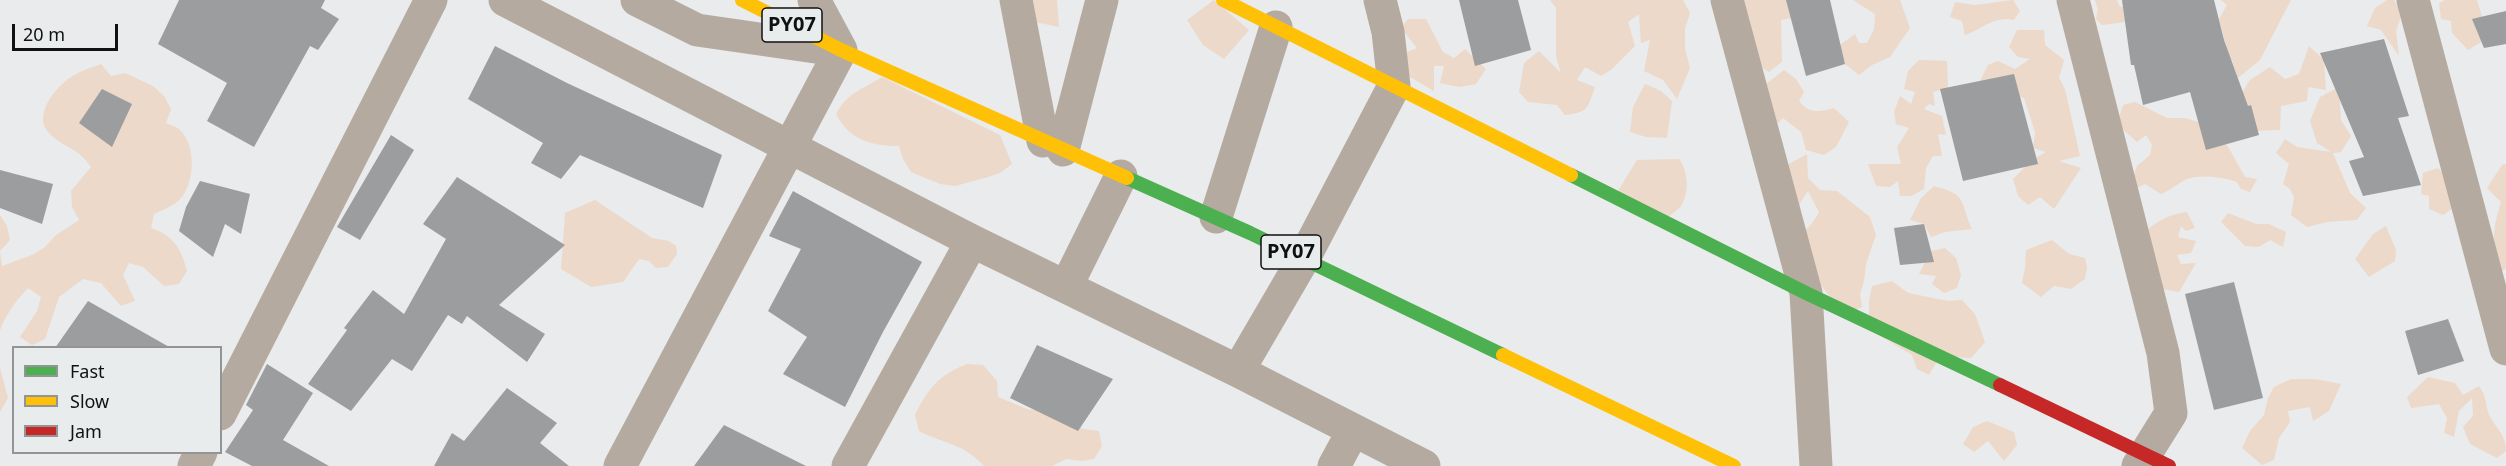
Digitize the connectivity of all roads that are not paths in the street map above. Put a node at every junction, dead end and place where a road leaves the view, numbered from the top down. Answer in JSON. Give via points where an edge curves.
{"nodes":[{"id":1,"x":431,"y":0,"type":"edge"},
{"id":2,"x":505,"y":0,"type":"edge"},
{"id":3,"x":637,"y":0,"type":"edge"},
{"id":4,"x":742,"y":0,"type":"edge"},
{"id":5,"x":814,"y":0,"type":"edge"},
{"id":6,"x":1016,"y":0,"type":"edge"},
{"id":7,"x":1102,"y":0,"type":"edge"},
{"id":8,"x":1223,"y":0,"type":"edge"},
{"id":9,"x":1380,"y":0,"type":"edge"},
{"id":10,"x":1727,"y":0,"type":"edge"},
{"id":11,"x":2073,"y":0,"type":"edge"},
{"id":12,"x":2413,"y":0,"type":"edge"},
{"id":13,"x":1276,"y":27,"type":"junction"},
{"id":14,"x":841,"y":50,"type":"junction"},
{"id":15,"x":1394,"y":86,"type":"junction"},
{"id":16,"x":1053,"y":146,"type":"junction"},
{"id":17,"x":791,"y":147,"type":"junction"},
{"id":18,"x":1121,"y":176,"type":"junction"},
{"id":19,"x":1216,"y":217,"type":"junction"},
{"id":20,"x":972,"y":241,"type":"junction"},
{"id":21,"x":1304,"y":258,"type":"junction"},
{"id":22,"x":1066,"y":287,"type":"junction"},
{"id":23,"x":1806,"y":293,"type":"junction"},
{"id":24,"x":2506,"y":349,"type":"edge"},
{"id":25,"x":1238,"y":372,"type":"junction"},
{"id":26,"x":222,"y":410,"type":"edge"},
{"id":27,"x":1353,"y":431,"type":"junction"},
{"id":28,"x":2151,"y":462,"type":"edge"},
{"id":29,"x":620,"y":466,"type":"edge"},
{"id":30,"x":848,"y":466,"type":"edge"},
{"id":31,"x":1334,"y":466,"type":"edge"},
{"id":32,"x":1424,"y":466,"type":"edge"},
{"id":33,"x":1734,"y":466,"type":"edge"},
{"id":34,"x":1816,"y":466,"type":"edge"}],
"edges":[{"from":1,"to":26,"type":"street"},
{"from":2,"to":17,"type":"street"},
{"from":3,"to":14,"type":"street","via":[[697,30]]},
{"from":4,"to":14,"type":"main road","number":"PY07"},
{"from":5,"to":14,"type":"street"},
{"from":6,"to":16,"type":"street"},
{"from":7,"to":16,"type":"street"},
{"from":8,"to":13,"type":"main road"},
{"from":9,"to":15,"type":"street"},
{"from":10,"to":23,"type":"street"},
{"from":11,"to":28,"type":"street","via":[[2163,353],[2171,413]]},
{"from":12,"to":24,"type":"street"},
{"from":13,"to":15,"type":"main road"},
{"from":13,"to":19,"type":"street"},
{"from":14,"to":16,"type":"main road","number":"PY07"},
{"from":14,"to":17,"type":"street"},
{"from":15,"to":21,"type":"street"},
{"from":15,"to":23,"type":"main road"},
{"from":16,"to":18,"type":"main road","number":"PY07"},
{"from":17,"to":20,"type":"street"},
{"from":17,"to":29,"type":"street"},
{"from":18,"to":19,"type":"main road","number":"PY07"},
{"from":18,"to":22,"type":"street"},
{"from":19,"to":21,"type":"main road","number":"PY07"},
{"from":20,"to":22,"type":"street"},
{"from":20,"to":30,"type":"street"},
{"from":21,"to":25,"type":"street"},
{"from":21,"to":33,"type":"main road","number":"PY07"},
{"from":22,"to":25,"type":"street"},
{"from":23,"to":28,"type":"main road"},
{"from":23,"to":34,"type":"street"},
{"from":25,"to":27,"type":"street"},
{"from":27,"to":31,"type":"street"},
{"from":27,"to":32,"type":"street"}]}
